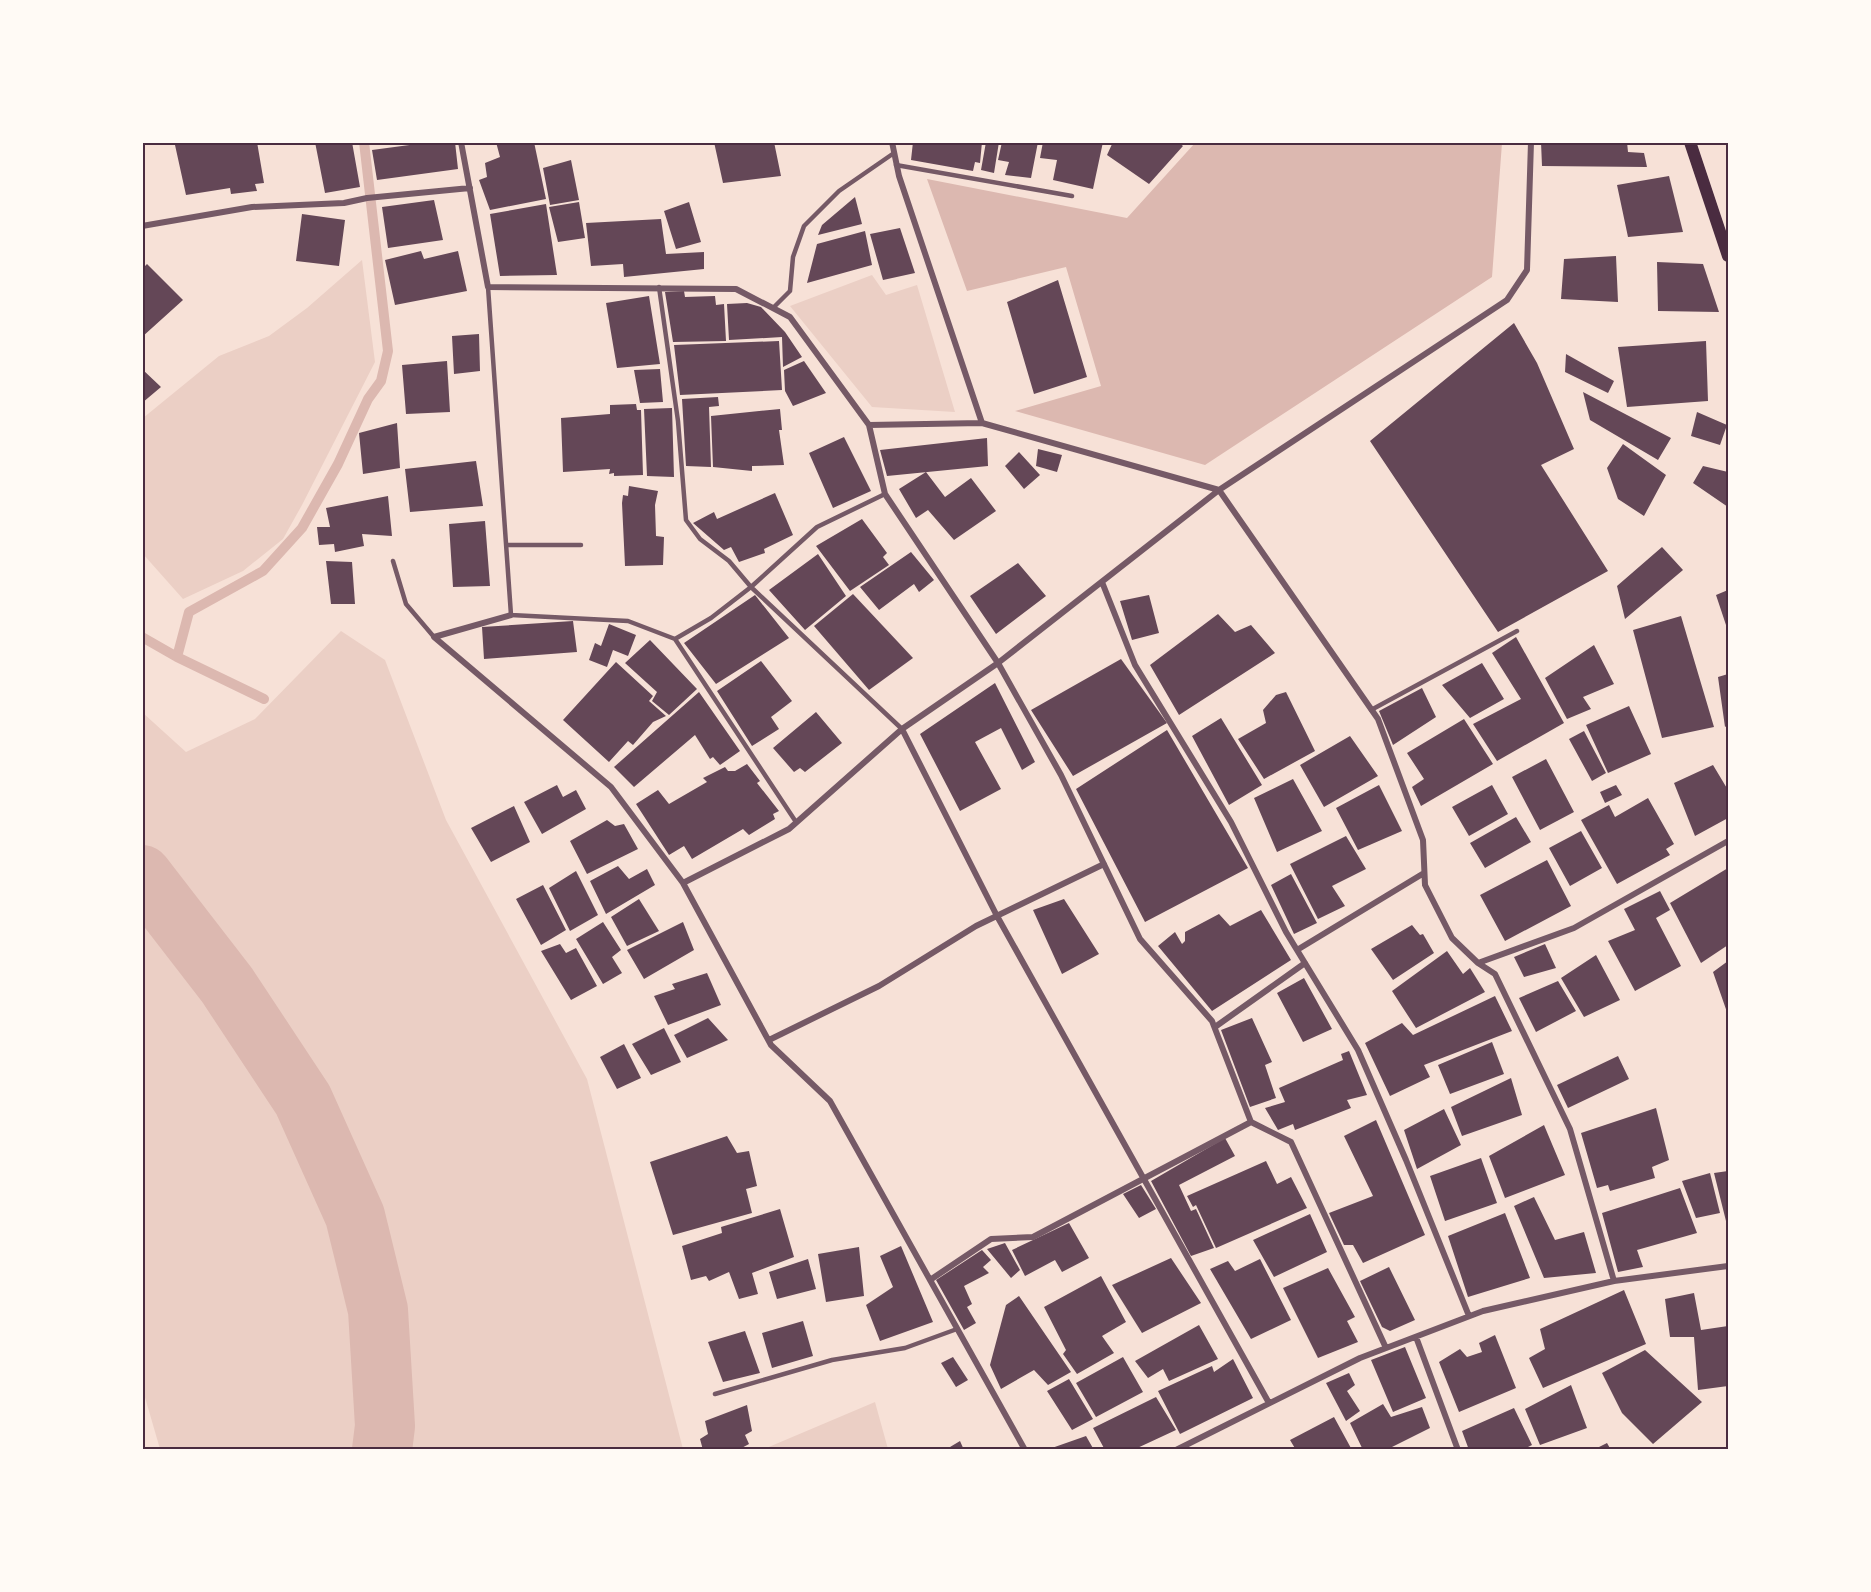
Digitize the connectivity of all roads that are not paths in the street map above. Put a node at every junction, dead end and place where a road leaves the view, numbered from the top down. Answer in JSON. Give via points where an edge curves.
{"nodes":[{"id":1,"x":461,"y":142,"type":"edge"},
{"id":2,"x":892,"y":142,"type":"edge"},
{"id":3,"x":1531,"y":142,"type":"edge"},
{"id":4,"x":1690,"y":142,"type":"edge"},
{"id":5,"x":894,"y":153,"type":"junction"},
{"id":6,"x":896,"y":165,"type":"junction"},
{"id":7,"x":470,"y":188,"type":"junction"},
{"id":8,"x":1072,"y":196,"type":"dead end"},
{"id":9,"x":142,"y":226,"type":"edge"},
{"id":10,"x":1728,"y":256,"type":"edge"},
{"id":11,"x":488,"y":287,"type":"junction"},
{"id":12,"x":659,"y":287,"type":"junction"},
{"id":13,"x":773,"y":308,"type":"junction"},
{"id":14,"x":982,"y":423,"type":"junction"},
{"id":15,"x":868,"y":425,"type":"junction"},
{"id":16,"x":1219,"y":490,"type":"junction"},
{"id":17,"x":885,"y":494,"type":"junction"},
{"id":18,"x":581,"y":544,"type":"dead end"},
{"id":19,"x":506,"y":545,"type":"junction"},
{"id":20,"x":393,"y":561,"type":"dead end"},
{"id":21,"x":1102,"y":582,"type":"junction"},
{"id":22,"x":751,"y":587,"type":"junction"},
{"id":23,"x":511,"y":615,"type":"junction"},
{"id":24,"x":1517,"y":631,"type":"dead end"},
{"id":25,"x":434,"y":638,"type":"junction"},
{"id":26,"x":675,"y":639,"type":"junction"},
{"id":27,"x":998,"y":663,"type":"junction"},
{"id":28,"x":1371,"y":710,"type":"junction"},
{"id":29,"x":902,"y":729,"type":"junction"},
{"id":30,"x":796,"y":822,"type":"junction"},
{"id":31,"x":1728,"y":841,"type":"edge"},
{"id":32,"x":1104,"y":864,"type":"junction"},
{"id":33,"x":1424,"y":873,"type":"junction"},
{"id":34,"x":683,"y":883,"type":"junction"},
{"id":35,"x":997,"y":916,"type":"junction"},
{"id":36,"x":1297,"y":950,"type":"junction"},
{"id":37,"x":1305,"y":963,"type":"junction"},
{"id":38,"x":1478,"y":963,"type":"junction"},
{"id":39,"x":1215,"y":1027,"type":"junction"},
{"id":40,"x":769,"y":1040,"type":"junction"},
{"id":41,"x":1251,"y":1122,"type":"junction"},
{"id":42,"x":1144,"y":1178,"type":"junction"},
{"id":43,"x":1728,"y":1266,"type":"edge"},
{"id":44,"x":930,"y":1280,"type":"junction"},
{"id":45,"x":1614,"y":1281,"type":"junction"},
{"id":46,"x":1469,"y":1316,"type":"junction"},
{"id":47,"x":957,"y":1329,"type":"junction"},
{"id":48,"x":1416,"y":1337,"type":"junction"},
{"id":49,"x":1386,"y":1348,"type":"junction"},
{"id":50,"x":715,"y":1394,"type":"dead end"},
{"id":51,"x":1269,"y":1403,"type":"junction"},
{"id":52,"x":1025,"y":1449,"type":"edge"},
{"id":53,"x":1176,"y":1449,"type":"edge"},
{"id":54,"x":1458,"y":1449,"type":"edge"}],
"edges":[{"from":1,"to":7,"type":"street"},
{"from":2,"to":5,"type":"street"},
{"from":3,"to":16,"type":"street","via":[[1527,270],[1507,300]]},
{"from":4,"to":10,"type":"main road"},
{"from":5,"to":6,"type":"street"},
{"from":5,"to":13,"type":"lane","via":[[839,191],[804,226],[793,257],[789,291]]},
{"from":6,"to":8,"type":"lane"},
{"from":6,"to":14,"type":"street"},
{"from":7,"to":9,"type":"street","via":[[344,203],[252,207]]},
{"from":7,"to":11,"type":"street"},
{"from":11,"to":12,"type":"street"},
{"from":11,"to":19,"type":"lane"},
{"from":12,"to":13,"type":"street","via":[[736,289]]},
{"from":12,"to":22,"type":"lane","via":[[678,421],[686,520],[700,539],[729,561]]},
{"from":13,"to":15,"type":"street","via":[[790,317]]},
{"from":14,"to":15,"type":"street"},
{"from":14,"to":16,"type":"street"},
{"from":15,"to":17,"type":"street"},
{"from":16,"to":21,"type":"street"},
{"from":16,"to":28,"type":"street"},
{"from":17,"to":22,"type":"lane","via":[[817,527]]},
{"from":17,"to":27,"type":"street"},
{"from":18,"to":19,"type":"lane"},
{"from":19,"to":23,"type":"lane"},
{"from":20,"to":25,"type":"lane","via":[[406,604]]},
{"from":21,"to":27,"type":"street"},
{"from":21,"to":36,"type":"street","via":[[1135,665],[1231,822]]},
{"from":22,"to":26,"type":"lane"},
{"from":22,"to":29,"type":"lane"},
{"from":23,"to":25,"type":"street"},
{"from":23,"to":26,"type":"lane","via":[[628,621]]},
{"from":24,"to":28,"type":"lane"},
{"from":25,"to":34,"type":"street","via":[[611,787]]},
{"from":26,"to":30,"type":"lane"},
{"from":27,"to":29,"type":"street"},
{"from":27,"to":32,"type":"street","via":[[1061,775]]},
{"from":28,"to":33,"type":"street","via":[[1378,719],[1423,840]]},
{"from":29,"to":30,"type":"street"},
{"from":29,"to":35,"type":"street"},
{"from":30,"to":34,"type":"street"},
{"from":31,"to":38,"type":"street","via":[[1574,928]]},
{"from":32,"to":35,"type":"street"},
{"from":32,"to":39,"type":"street","via":[[1140,939]]},
{"from":33,"to":36,"type":"street"},
{"from":33,"to":38,"type":"street","via":[[1425,885],[1452,938]]},
{"from":34,"to":40,"type":"street"},
{"from":35,"to":40,"type":"street","via":[[879,986]]},
{"from":35,"to":42,"type":"street"},
{"from":36,"to":37,"type":"street"},
{"from":37,"to":39,"type":"street"},
{"from":37,"to":46,"type":"street","via":[[1358,1050]]},
{"from":38,"to":45,"type":"street","via":[[1496,974],[1570,1129]]},
{"from":39,"to":41,"type":"street"},
{"from":40,"to":44,"type":"street","via":[[830,1101]]},
{"from":41,"to":42,"type":"street"},
{"from":41,"to":49,"type":"street","via":[[1291,1142]]},
{"from":42,"to":44,"type":"street","via":[[1033,1237],[990,1239]]},
{"from":42,"to":51,"type":"street"},
{"from":43,"to":45,"type":"street"},
{"from":44,"to":47,"type":"street"},
{"from":45,"to":46,"type":"street"},
{"from":46,"to":48,"type":"street"},
{"from":47,"to":50,"type":"lane","via":[[905,1348],[832,1360]]},
{"from":47,"to":52,"type":"street"},
{"from":48,"to":49,"type":"street"},
{"from":48,"to":54,"type":"street"},
{"from":49,"to":51,"type":"street"},
{"from":51,"to":53,"type":"street"}]}
